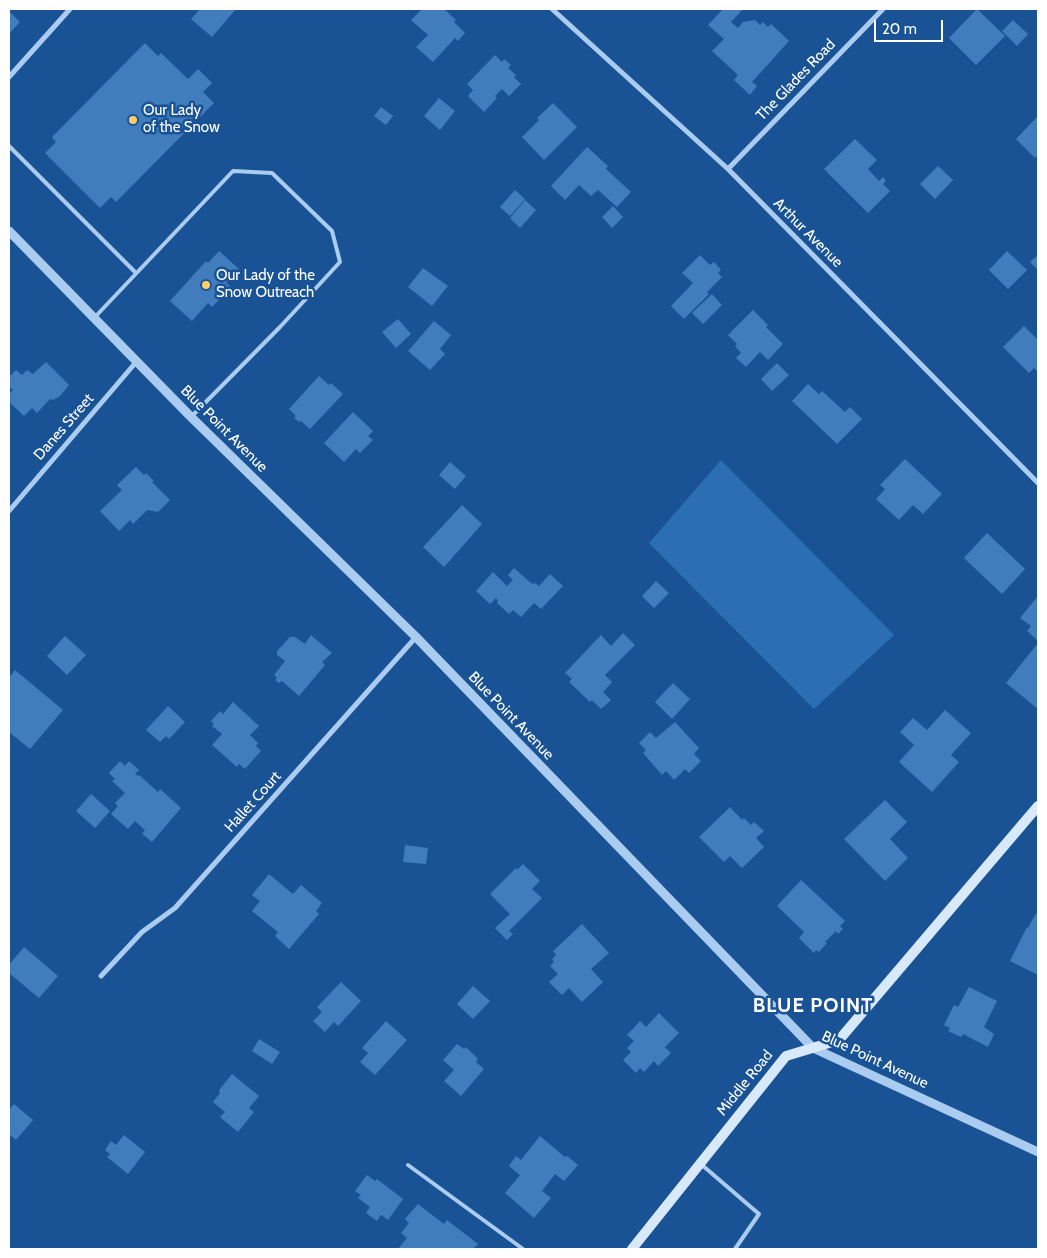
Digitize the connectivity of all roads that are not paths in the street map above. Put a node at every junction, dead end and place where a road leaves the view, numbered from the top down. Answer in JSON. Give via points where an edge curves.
{"nodes":[{"id":1,"x":61,"y":9,"type":"edge"},
{"id":2,"x":552,"y":9,"type":"edge"},
{"id":3,"x":883,"y":9,"type":"edge"},
{"id":4,"x":68,"y":11,"type":"edge"},
{"id":5,"x":9,"y":77,"type":"edge"},
{"id":6,"x":9,"y":146,"type":"edge"},
{"id":7,"x":728,"y":169,"type":"junction"},
{"id":8,"x":9,"y":231,"type":"edge"},
{"id":9,"x":136,"y":274,"type":"junction"},
{"id":10,"x":95,"y":318,"type":"junction"},
{"id":11,"x":137,"y":360,"type":"junction"},
{"id":12,"x":191,"y":417,"type":"junction"},
{"id":13,"x":1038,"y":483,"type":"edge"},
{"id":14,"x":9,"y":511,"type":"edge"},
{"id":15,"x":416,"y":637,"type":"junction"},
{"id":16,"x":1038,"y":806,"type":"edge"},
{"id":17,"x":101,"y":976,"type":"dead end"},
{"id":18,"x":813,"y":1048,"type":"junction"},
{"id":19,"x":1038,"y":1152,"type":"edge"},
{"id":20,"x":700,"y":1163,"type":"junction"},
{"id":21,"x":408,"y":1165,"type":"dead end"},
{"id":22,"x":523,"y":1249,"type":"edge"},
{"id":23,"x":632,"y":1249,"type":"edge"},
{"id":24,"x":734,"y":1249,"type":"edge"}],
"edges":[{"from":1,"to":4,"type":"lane"},
{"from":2,"to":7,"type":"street","name":"Arthur Avenue"},
{"from":3,"to":7,"type":"street","name":"The Glades Road"},
{"from":4,"to":5,"type":"street"},
{"from":6,"to":9,"type":"lane"},
{"from":7,"to":13,"type":"street","name":"Arthur Avenue"},
{"from":8,"to":10,"type":"street","name":"Blue Point Avenue"},
{"from":9,"to":10,"type":"lane"},
{"from":9,"to":12,"type":"lane","via":[[233,171],[272,172],[332,231],[340,262]]},
{"from":10,"to":11,"type":"street","name":"Blue Point Avenue"},
{"from":11,"to":12,"type":"street","name":"Blue Point Avenue"},
{"from":11,"to":14,"type":"street","name":"Danes Street"},
{"from":12,"to":15,"type":"street","name":"Blue Point Avenue"},
{"from":15,"to":17,"type":"street","name":"Hallet Court","via":[[175,908],[142,932]]},
{"from":15,"to":18,"type":"street","name":"Blue Point Avenue"},
{"from":16,"to":18,"type":"main road","name":"Middle Road","via":[[840,1040]]},
{"from":18,"to":19,"type":"street","name":"Blue Point Avenue"},
{"from":18,"to":20,"type":"main road","name":"Middle Road","via":[[786,1056]]},
{"from":20,"to":23,"type":"main road","name":"Middle Road"},
{"from":20,"to":24,"type":"lane","via":[[759,1214]]},
{"from":21,"to":22,"type":"lane"}]}
